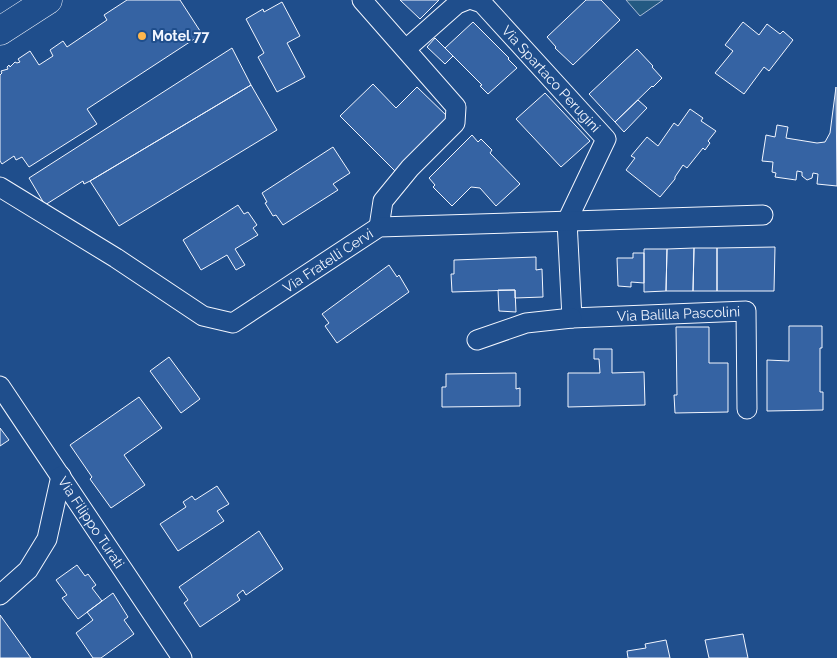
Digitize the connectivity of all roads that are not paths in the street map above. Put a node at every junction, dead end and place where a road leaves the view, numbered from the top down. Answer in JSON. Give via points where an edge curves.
{"nodes":[{"id":1,"x":48,"y":0,"type":"edge"},
{"id":2,"x":362,"y":0,"type":"edge"},
{"id":3,"x":467,"y":0,"type":"edge"},
{"id":4,"x":473,"y":0,"type":"edge"},
{"id":5,"x":0,"y":31,"type":"edge"},
{"id":6,"x":406,"y":49,"type":"junction"},
{"id":7,"x":0,"y":187,"type":"edge"},
{"id":8,"x":763,"y":215,"type":"dead end"},
{"id":9,"x":567,"y":221,"type":"junction"},
{"id":10,"x":378,"y":227,"type":"junction"},
{"id":11,"x":572,"y":318,"type":"junction"},
{"id":12,"x":478,"y":340,"type":"dead end"},
{"id":13,"x":0,"y":386,"type":"edge"},
{"id":14,"x":746,"y":410,"type":"dead end"},
{"id":15,"x":61,"y":476,"type":"junction"},
{"id":16,"x":0,"y":595,"type":"edge"},
{"id":17,"x":182,"y":658,"type":"edge"}],
"edges":[{"from":1,"to":5,"type":"main road"},
{"from":2,"to":6,"type":"street"},
{"from":3,"to":6,"type":"street","via":[[457,4]]},
{"from":4,"to":9,"type":"street","name":"Via Spartaco Perugini","via":[[482,3],[606,139]]},
{"from":6,"to":10,"type":"street","via":[[456,107],[455,123],[410,168],[383,201]]},
{"from":7,"to":10,"type":"street","name":"Via Fratelli Cervi","via":[[203,316],[233,323]]},
{"from":8,"to":9,"type":"street","name":"Via Fratelli Cervi"},
{"from":9,"to":10,"type":"street","name":"Via Fratelli Cervi"},
{"from":9,"to":11,"type":"street"},
{"from":11,"to":12,"type":"street","name":"Via Balilla Pascolini","via":[[526,323]]},
{"from":11,"to":14,"type":"street","name":"Via Balilla Pascolini","via":[[746,311]]},
{"from":13,"to":15,"type":"street","name":"Via Filippo Turati"},
{"from":15,"to":16,"type":"street","via":[[47,538],[28,570]]},
{"from":15,"to":17,"type":"street","name":"Via Filippo Turati"}]}
